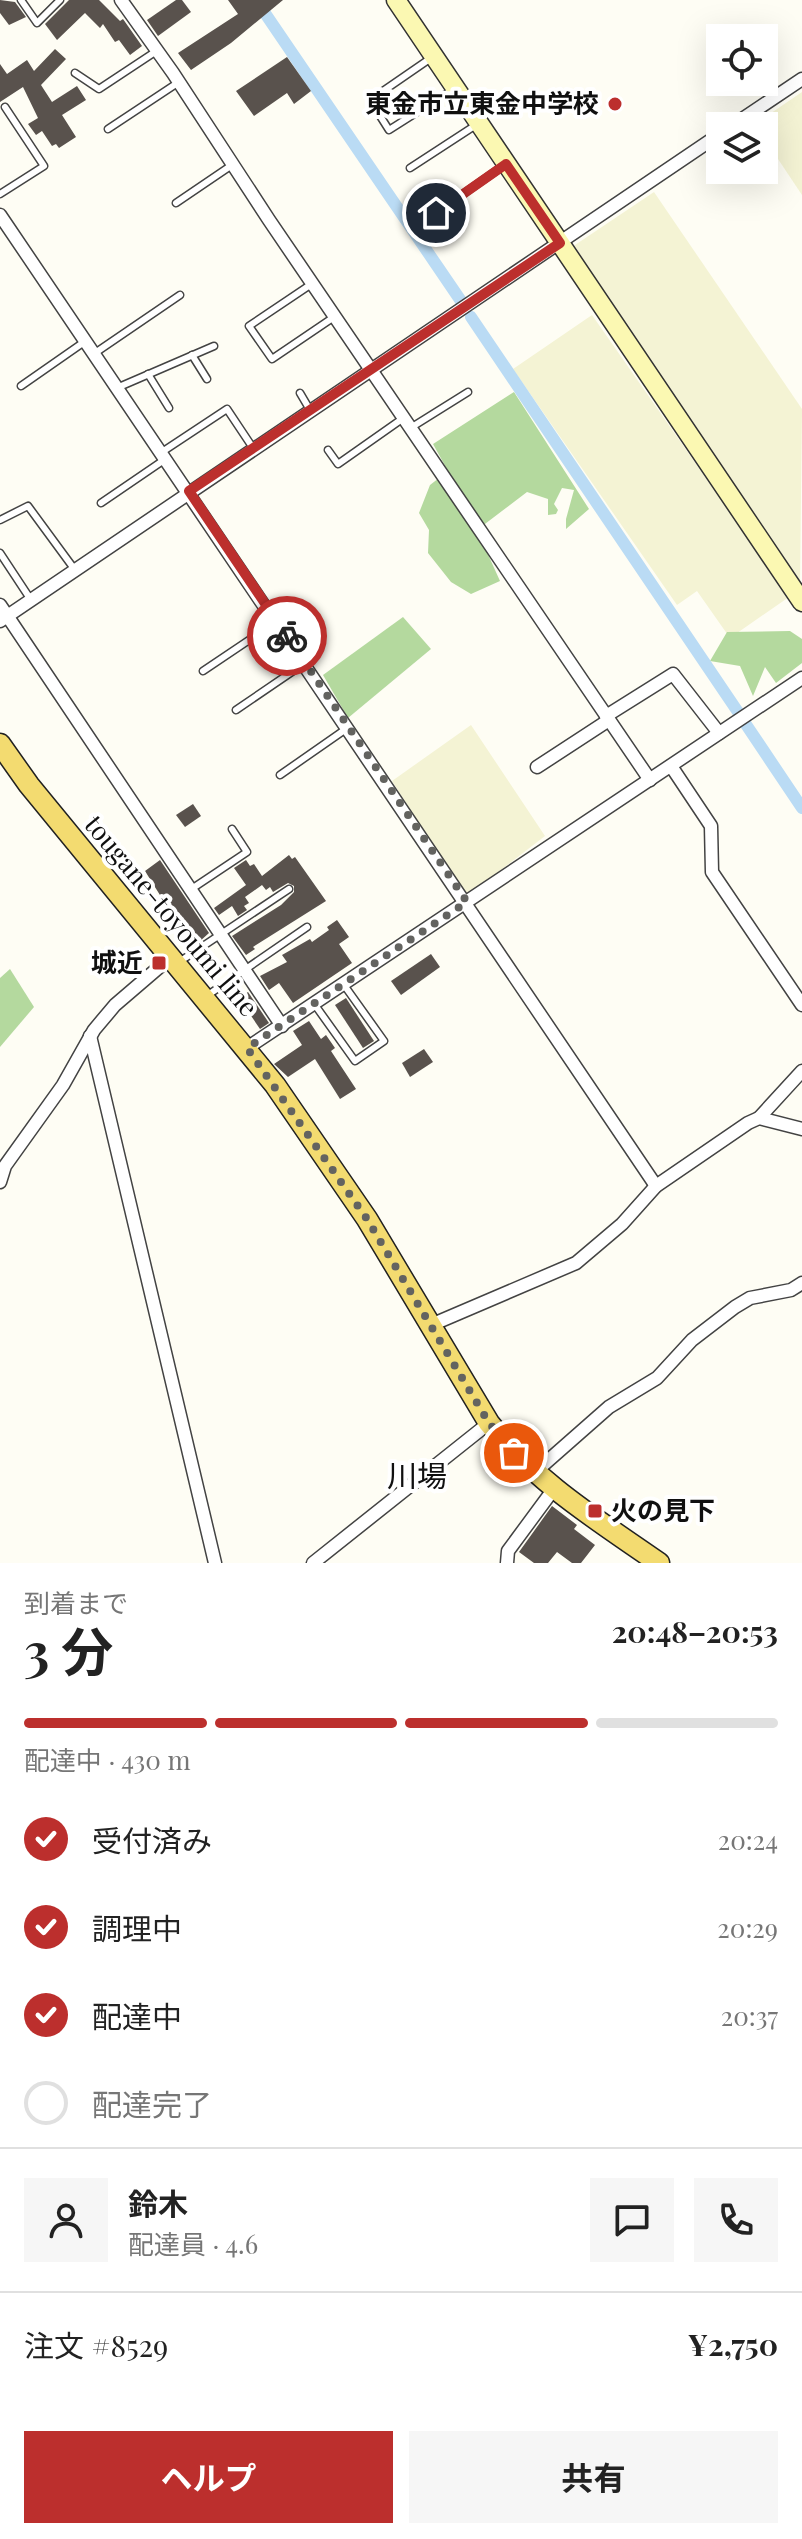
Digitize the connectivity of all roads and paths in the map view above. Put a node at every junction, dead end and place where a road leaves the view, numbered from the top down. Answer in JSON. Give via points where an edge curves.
{"nodes":[{"id":1,"x":21,"y":0,"type":"edge"},
{"id":2,"x":60,"y":0,"type":"edge"},
{"id":3,"x":121,"y":0,"type":"edge"},
{"id":4,"x":396,"y":0,"type":"edge"},
{"id":5,"x":158,"y":50,"type":"junction"},
{"id":6,"x":434,"y":56,"type":"junction"},
{"id":7,"x":75,"y":73,"type":"dead end"},
{"id":8,"x":802,"y":79,"type":"edge"},
{"id":9,"x":179,"y":82,"type":"junction"},
{"id":10,"x":455,"y":88,"type":"junction"},
{"id":11,"x":5,"y":107,"type":"dead end"},
{"id":12,"x":753,"y":112,"type":"edge"},
{"id":13,"x":479,"y":123,"type":"junction"},
{"id":14,"x":108,"y":129,"type":"dead end"},
{"id":15,"x":706,"y":144,"type":"edge"},
{"id":16,"x":506,"y":164,"type":"junction"},
{"id":17,"x":232,"y":165,"type":"junction"},
{"id":18,"x":410,"y":168,"type":"dead end"},
{"id":19,"x":0,"y":194,"type":"edge"},
{"id":20,"x":176,"y":203,"type":"dead end"},
{"id":21,"x":436,"y":213,"type":"dead end"},
{"id":22,"x":0,"y":215,"type":"edge"},
{"id":23,"x":12,"y":233,"type":"junction"},
{"id":24,"x":0,"y":241,"type":"edge"},
{"id":25,"x":560,"y":243,"type":"junction"},
{"id":26,"x":313,"y":283,"type":"junction"},
{"id":27,"x":180,"y":295,"type":"dead end"},
{"id":28,"x":336,"y":316,"type":"junction"},
{"id":29,"x":87,"y":340,"type":"junction"},
{"id":30,"x":214,"y":346,"type":"dead end"},
{"id":31,"x":95,"y":353,"type":"junction"},
{"id":32,"x":192,"y":355,"type":"junction"},
{"id":33,"x":372,"y":368,"type":"junction"},
{"id":34,"x":148,"y":374,"type":"junction"},
{"id":35,"x":207,"y":379,"type":"dead end"},
{"id":36,"x":21,"y":386,"type":"dead end"},
{"id":37,"x":119,"y":387,"type":"junction"},
{"id":38,"x":468,"y":392,"type":"dead end"},
{"id":39,"x":300,"y":393,"type":"dead end"},
{"id":40,"x":169,"y":408,"type":"dead end"},
{"id":41,"x":310,"y":410,"type":"junction"},
{"id":42,"x":408,"y":422,"type":"junction"},
{"id":43,"x":253,"y":448,"type":"junction"},
{"id":44,"x":328,"y":450,"type":"dead end"},
{"id":45,"x":164,"y":455,"type":"junction"},
{"id":46,"x":189,"y":491,"type":"junction"},
{"id":47,"x":101,"y":503,"type":"dead end"},
{"id":48,"x":0,"y":520,"type":"edge"},
{"id":49,"x":0,"y":553,"type":"edge"},
{"id":50,"x":75,"y":570,"type":"junction"},
{"id":51,"x":31,"y":600,"type":"junction"},
{"id":52,"x":802,"y":602,"type":"edge"},
{"id":53,"x":2,"y":614,"type":"edge"},
{"id":54,"x":277,"y":622,"type":"junction"},
{"id":55,"x":305,"y":663,"type":"junction"},
{"id":56,"x":203,"y":671,"type":"dead end"},
{"id":57,"x":802,"y":678,"type":"edge"},
{"id":58,"x":236,"y":710,"type":"dead end"},
{"id":59,"x":608,"y":718,"type":"junction"},
{"id":60,"x":349,"y":727,"type":"junction"},
{"id":61,"x":719,"y":733,"type":"junction"},
{"id":62,"x":0,"y":744,"type":"edge"},
{"id":63,"x":671,"y":766,"type":"junction"},
{"id":64,"x":537,"y":767,"type":"dead end"},
{"id":65,"x":280,"y":775,"type":"dead end"},
{"id":66,"x":650,"y":780,"type":"junction"},
{"id":67,"x":232,"y":829,"type":"dead end"},
{"id":68,"x":289,"y":889,"type":"dead end"},
{"id":69,"x":190,"y":890,"type":"junction"},
{"id":70,"x":467,"y":902,"type":"junction"},
{"id":71,"x":307,"y":927,"type":"dead end"},
{"id":72,"x":221,"y":934,"type":"junction"},
{"id":73,"x":174,"y":960,"type":"junction"},
{"id":74,"x":244,"y":970,"type":"junction"},
{"id":75,"x":344,"y":985,"type":"junction"},
{"id":76,"x":205,"y":998,"type":"junction"},
{"id":77,"x":315,"y":1005,"type":"junction"},
{"id":78,"x":802,"y":1005,"type":"edge"},
{"id":79,"x":282,"y":1026,"type":"junction"},
{"id":80,"x":90,"y":1036,"type":"junction"},
{"id":81,"x":247,"y":1048,"type":"junction"},
{"id":82,"x":802,"y":1071,"type":"edge"},
{"id":83,"x":759,"y":1118,"type":"junction"},
{"id":84,"x":802,"y":1129,"type":"edge"},
{"id":85,"x":0,"y":1182,"type":"edge"},
{"id":86,"x":656,"y":1186,"type":"junction"},
{"id":87,"x":802,"y":1283,"type":"edge"},
{"id":88,"x":431,"y":1325,"type":"junction"},
{"id":89,"x":489,"y":1423,"type":"junction"},
{"id":90,"x":534,"y":1473,"type":"junction"},
{"id":91,"x":553,"y":1490,"type":"junction"},
{"id":92,"x":215,"y":1563,"type":"edge"},
{"id":93,"x":313,"y":1563,"type":"edge"},
{"id":94,"x":507,"y":1563,"type":"edge"},
{"id":95,"x":659,"y":1563,"type":"edge"}],
"edges":[{"from":1,"to":2,"type":"lane","via":[[37,23]]},
{"from":3,"to":5,"type":"street"},
{"from":4,"to":6,"type":"street"},
{"from":5,"to":7,"type":"lane","via":[[99,89]]},
{"from":5,"to":9,"type":"street"},
{"from":6,"to":10,"type":"street"},
{"from":6,"to":10,"type":"lane","via":[[370,100],[389,130]]},
{"from":8,"to":12,"type":"street"},
{"from":9,"to":14,"type":"lane"},
{"from":9,"to":17,"type":"street"},
{"from":10,"to":13,"type":"street"},
{"from":11,"to":19,"type":"lane","via":[[44,166]]},
{"from":13,"to":16,"type":"street"},
{"from":13,"to":18,"type":"lane"},
{"from":15,"to":25,"type":"street"},
{"from":16,"to":21,"type":"lane"},
{"from":16,"to":25,"type":"street"},
{"from":17,"to":20,"type":"lane"},
{"from":17,"to":26,"type":"street"},
{"from":22,"to":23,"type":"street"},
{"from":23,"to":24,"type":"street"},
{"from":23,"to":29,"type":"street"},
{"from":25,"to":33,"type":"street"},
{"from":25,"to":52,"type":"street"},
{"from":26,"to":28,"type":"street"},
{"from":26,"to":28,"type":"lane","via":[[249,326],[272,359]]},
{"from":27,"to":31,"type":"lane"},
{"from":28,"to":33,"type":"street"},
{"from":29,"to":31,"type":"street"},
{"from":29,"to":36,"type":"lane"},
{"from":30,"to":32,"type":"lane"},
{"from":31,"to":37,"type":"street"},
{"from":32,"to":34,"type":"lane"},
{"from":32,"to":35,"type":"lane"},
{"from":33,"to":41,"type":"street"},
{"from":33,"to":42,"type":"street"},
{"from":34,"to":37,"type":"lane"},
{"from":34,"to":40,"type":"lane"},
{"from":37,"to":45,"type":"street"},
{"from":38,"to":42,"type":"lane"},
{"from":39,"to":41,"type":"lane"},
{"from":41,"to":43,"type":"street"},
{"from":42,"to":44,"type":"lane","via":[[338,464]]},
{"from":42,"to":59,"type":"street"},
{"from":43,"to":45,"type":"lane","via":[[227,409]]},
{"from":43,"to":46,"type":"street"},
{"from":45,"to":46,"type":"street"},
{"from":45,"to":47,"type":"lane"},
{"from":46,"to":50,"type":"street"},
{"from":46,"to":54,"type":"street"},
{"from":48,"to":50,"type":"lane","via":[[28,506]]},
{"from":49,"to":51,"type":"lane"},
{"from":50,"to":51,"type":"street"},
{"from":51,"to":53,"type":"street"},
{"from":53,"to":69,"type":"street"},
{"from":54,"to":55,"type":"street"},
{"from":54,"to":56,"type":"lane"},
{"from":55,"to":58,"type":"lane"},
{"from":55,"to":60,"type":"street"},
{"from":57,"to":61,"type":"street"},
{"from":59,"to":61,"type":"street","via":[[673,674]]},
{"from":59,"to":64,"type":"street"},
{"from":59,"to":66,"type":"street"},
{"from":60,"to":65,"type":"lane"},
{"from":60,"to":70,"type":"street"},
{"from":61,"to":63,"type":"street"},
{"from":62,"to":73,"type":"main road","name":"tougane-toyoumi line"},
{"from":63,"to":66,"type":"street"},
{"from":63,"to":78,"type":"street","via":[[711,826],[712,872]]},
{"from":66,"to":70,"type":"street"},
{"from":67,"to":69,"type":"lane","via":[[247,852]]},
{"from":68,"to":72,"type":"lane"},
{"from":69,"to":72,"type":"street"},
{"from":70,"to":75,"type":"street"},
{"from":70,"to":86,"type":"street"},
{"from":71,"to":74,"type":"lane"},
{"from":72,"to":73,"type":"lane"},
{"from":72,"to":74,"type":"street"},
{"from":73,"to":76,"type":"main road","name":"tougane-toyoumi line"},
{"from":73,"to":80,"type":"street","via":[[115,1005]]},
{"from":74,"to":76,"type":"lane"},
{"from":74,"to":79,"type":"street"},
{"from":75,"to":77,"type":"street"},
{"from":75,"to":77,"type":"lane","via":[[384,1041],[355,1061]]},
{"from":76,"to":81,"type":"main road","name":"tougane-toyoumi line"},
{"from":77,"to":79,"type":"street"},
{"from":79,"to":81,"type":"street"},
{"from":80,"to":85,"type":"street","via":[[63,1085],[5,1166]]},
{"from":80,"to":92,"type":"street"},
{"from":81,"to":88,"type":"main road","name":"tougane-toyoumi line","via":[[322,1152]]},
{"from":82,"to":83,"type":"street"},
{"from":83,"to":84,"type":"street"},
{"from":83,"to":86,"type":"street"},
{"from":86,"to":88,"type":"street","via":[[576,1263]]},
{"from":87,"to":90,"type":"street","via":[[735,1307],[692,1340],[657,1378],[609,1407]]},
{"from":88,"to":89,"type":"main road","name":"tougane-toyoumi line"},
{"from":89,"to":90,"type":"main road","name":"tougane-toyoumi line"},
{"from":89,"to":93,"type":"street"},
{"from":90,"to":91,"type":"main road","name":"tougane-toyoumi line"},
{"from":91,"to":94,"type":"street","via":[[508,1551]]},
{"from":91,"to":95,"type":"main road","name":"tougane-toyoumi line"}]}
